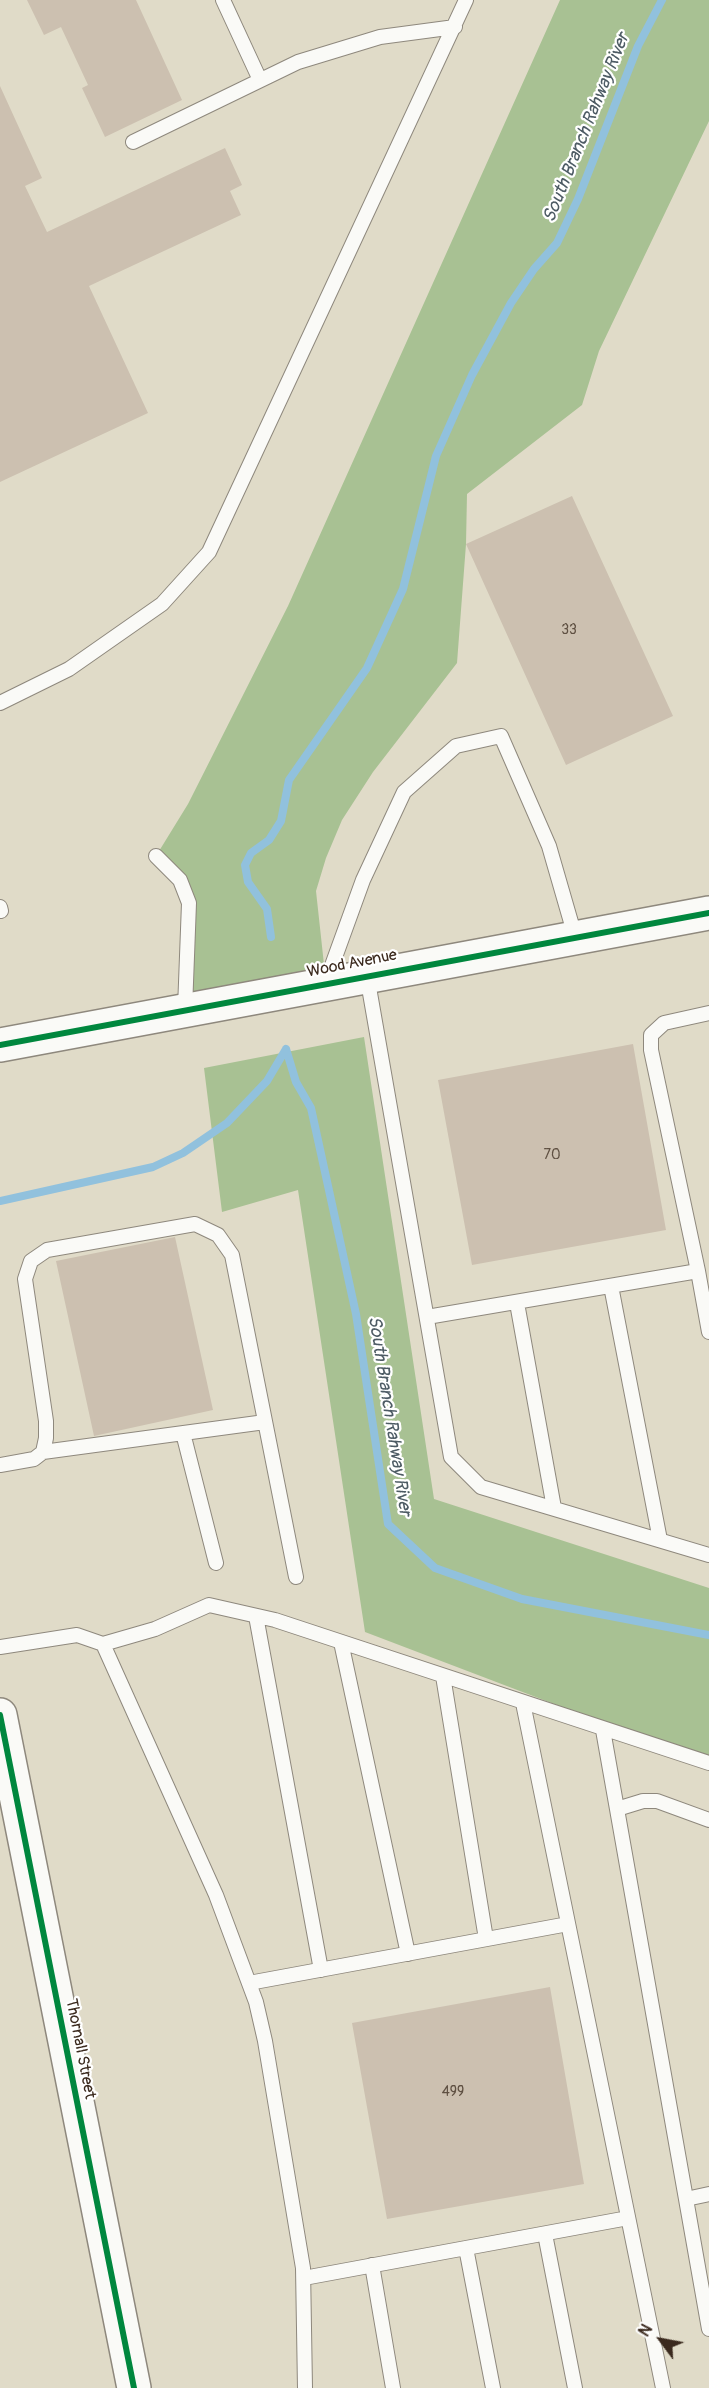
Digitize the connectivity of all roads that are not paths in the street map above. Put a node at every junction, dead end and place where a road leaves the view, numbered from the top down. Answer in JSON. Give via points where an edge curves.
{"nodes":[{"id":1,"x":223,"y":0,"type":"edge"},
{"id":2,"x":466,"y":0,"type":"edge"},
{"id":3,"x":455,"y":27,"type":"junction"},
{"id":4,"x":260,"y":80,"type":"junction"},
{"id":5,"x":133,"y":142,"type":"dead end"},
{"id":6,"x":0,"y":703,"type":"edge"},
{"id":7,"x":156,"y":856,"type":"dead end"},
{"id":8,"x":709,"y":913,"type":"edge"},
{"id":9,"x":575,"y":936,"type":"junction"},
{"id":10,"x":367,"y":975,"type":"junction"},
{"id":11,"x":326,"y":982,"type":"junction"},
{"id":12,"x":185,"y":1009,"type":"junction"},
{"id":13,"x":709,"y":1013,"type":"edge"},
{"id":14,"x":0,"y":1045,"type":"edge"},
{"id":15,"x":698,"y":1271,"type":"junction"},
{"id":16,"x":611,"y":1286,"type":"junction"},
{"id":17,"x":516,"y":1303,"type":"junction"},
{"id":18,"x":427,"y":1317,"type":"junction"},
{"id":19,"x":709,"y":1332,"type":"edge"},
{"id":20,"x":266,"y":1422,"type":"junction"},
{"id":21,"x":183,"y":1433,"type":"junction"},
{"id":22,"x":43,"y":1452,"type":"junction"},
{"id":23,"x":0,"y":1465,"type":"edge"},
{"id":24,"x":554,"y":1508,"type":"junction"},
{"id":25,"x":660,"y":1540,"type":"junction"},
{"id":26,"x":709,"y":1555,"type":"edge"},
{"id":27,"x":216,"y":1563,"type":"dead end"},
{"id":28,"x":296,"y":1577,"type":"dead end"},
{"id":29,"x":256,"y":1616,"type":"junction"},
{"id":30,"x":341,"y":1642,"type":"junction"},
{"id":31,"x":104,"y":1644,"type":"junction"},
{"id":32,"x":0,"y":1647,"type":"edge"},
{"id":33,"x":443,"y":1676,"type":"junction"},
{"id":34,"x":524,"y":1703,"type":"junction"},
{"id":35,"x":0,"y":1715,"type":"edge"},
{"id":36,"x":603,"y":1730,"type":"junction"},
{"id":37,"x":709,"y":1763,"type":"edge"},
{"id":38,"x":617,"y":1809,"type":"junction"},
{"id":39,"x":709,"y":1820,"type":"edge"},
{"id":40,"x":568,"y":1924,"type":"junction"},
{"id":41,"x":486,"y":1939,"type":"junction"},
{"id":42,"x":408,"y":1954,"type":"junction"},
{"id":43,"x":321,"y":1970,"type":"junction"},
{"id":44,"x":249,"y":1983,"type":"junction"},
{"id":45,"x":709,"y":2194,"type":"edge"},
{"id":46,"x":686,"y":2199,"type":"junction"},
{"id":47,"x":628,"y":2218,"type":"junction"},
{"id":48,"x":546,"y":2234,"type":"junction"},
{"id":49,"x":466,"y":2248,"type":"junction"},
{"id":50,"x":372,"y":2265,"type":"junction"},
{"id":51,"x":304,"y":2278,"type":"junction"},
{"id":52,"x":709,"y":2329,"type":"edge"},
{"id":53,"x":134,"y":2388,"type":"edge"},
{"id":54,"x":305,"y":2388,"type":"edge"},
{"id":55,"x":393,"y":2388,"type":"edge"},
{"id":56,"x":493,"y":2388,"type":"edge"},
{"id":57,"x":574,"y":2388,"type":"edge"},
{"id":58,"x":663,"y":2388,"type":"edge"}],
"edges":[{"from":1,"to":4,"type":"lane"},
{"from":2,"to":3,"type":"lane"},
{"from":3,"to":4,"type":"lane","via":[[380,37],[298,62]]},
{"from":3,"to":6,"type":"lane","via":[[209,552],[162,604],[69,669]]},
{"from":4,"to":5,"type":"lane"},
{"from":7,"to":12,"type":"lane","via":[[180,880],[189,903]]},
{"from":8,"to":9,"type":"street","name":"Wood Avenue"},
{"from":9,"to":10,"type":"street","name":"Wood Avenue"},
{"from":9,"to":11,"type":"lane","via":[[549,846],[501,736],[456,746],[404,792],[363,880]]},
{"from":10,"to":11,"type":"street","name":"Wood Avenue"},
{"from":10,"to":18,"type":"lane"},
{"from":11,"to":12,"type":"street","name":"Wood Avenue"},
{"from":12,"to":14,"type":"street","name":"Wood Avenue"},
{"from":13,"to":15,"type":"lane","via":[[664,1023],[651,1035]]},
{"from":15,"to":16,"type":"lane"},
{"from":15,"to":19,"type":"lane"},
{"from":16,"to":17,"type":"lane"},
{"from":16,"to":25,"type":"lane"},
{"from":17,"to":18,"type":"lane"},
{"from":17,"to":24,"type":"lane"},
{"from":18,"to":24,"type":"lane","via":[[451,1457],[481,1487]]},
{"from":20,"to":21,"type":"lane"},
{"from":20,"to":22,"type":"lane","via":[[232,1255],[218,1235],[195,1224],[47,1250],[31,1261],[24,1279],[46,1421]]},
{"from":20,"to":28,"type":"lane"},
{"from":21,"to":22,"type":"lane"},
{"from":21,"to":27,"type":"lane"},
{"from":22,"to":23,"type":"lane","via":[[34,1459]]},
{"from":24,"to":25,"type":"lane"},
{"from":25,"to":26,"type":"lane"},
{"from":29,"to":30,"type":"lane"},
{"from":29,"to":31,"type":"lane","via":[[209,1605],[155,1629]]},
{"from":29,"to":43,"type":"lane"},
{"from":30,"to":33,"type":"lane"},
{"from":30,"to":42,"type":"lane"},
{"from":31,"to":32,"type":"lane","via":[[77,1635]]},
{"from":31,"to":44,"type":"lane","via":[[216,1895]]},
{"from":33,"to":34,"type":"lane"},
{"from":33,"to":41,"type":"lane"},
{"from":34,"to":36,"type":"lane"},
{"from":34,"to":40,"type":"lane"},
{"from":35,"to":53,"type":"street","name":"Thornall Street"},
{"from":36,"to":37,"type":"lane"},
{"from":36,"to":38,"type":"lane"},
{"from":38,"to":39,"type":"lane","via":[[657,1801]]},
{"from":38,"to":46,"type":"lane"},
{"from":40,"to":41,"type":"lane"},
{"from":40,"to":47,"type":"lane"},
{"from":41,"to":42,"type":"lane"},
{"from":42,"to":43,"type":"lane"},
{"from":43,"to":44,"type":"lane"},
{"from":44,"to":51,"type":"lane","via":[[265,2041]]},
{"from":45,"to":46,"type":"lane"},
{"from":46,"to":52,"type":"lane"},
{"from":47,"to":48,"type":"lane"},
{"from":47,"to":58,"type":"lane"},
{"from":48,"to":49,"type":"lane"},
{"from":48,"to":57,"type":"lane"},
{"from":49,"to":50,"type":"lane"},
{"from":49,"to":56,"type":"lane"},
{"from":50,"to":51,"type":"lane"},
{"from":50,"to":55,"type":"lane"},
{"from":51,"to":54,"type":"lane"}]}
